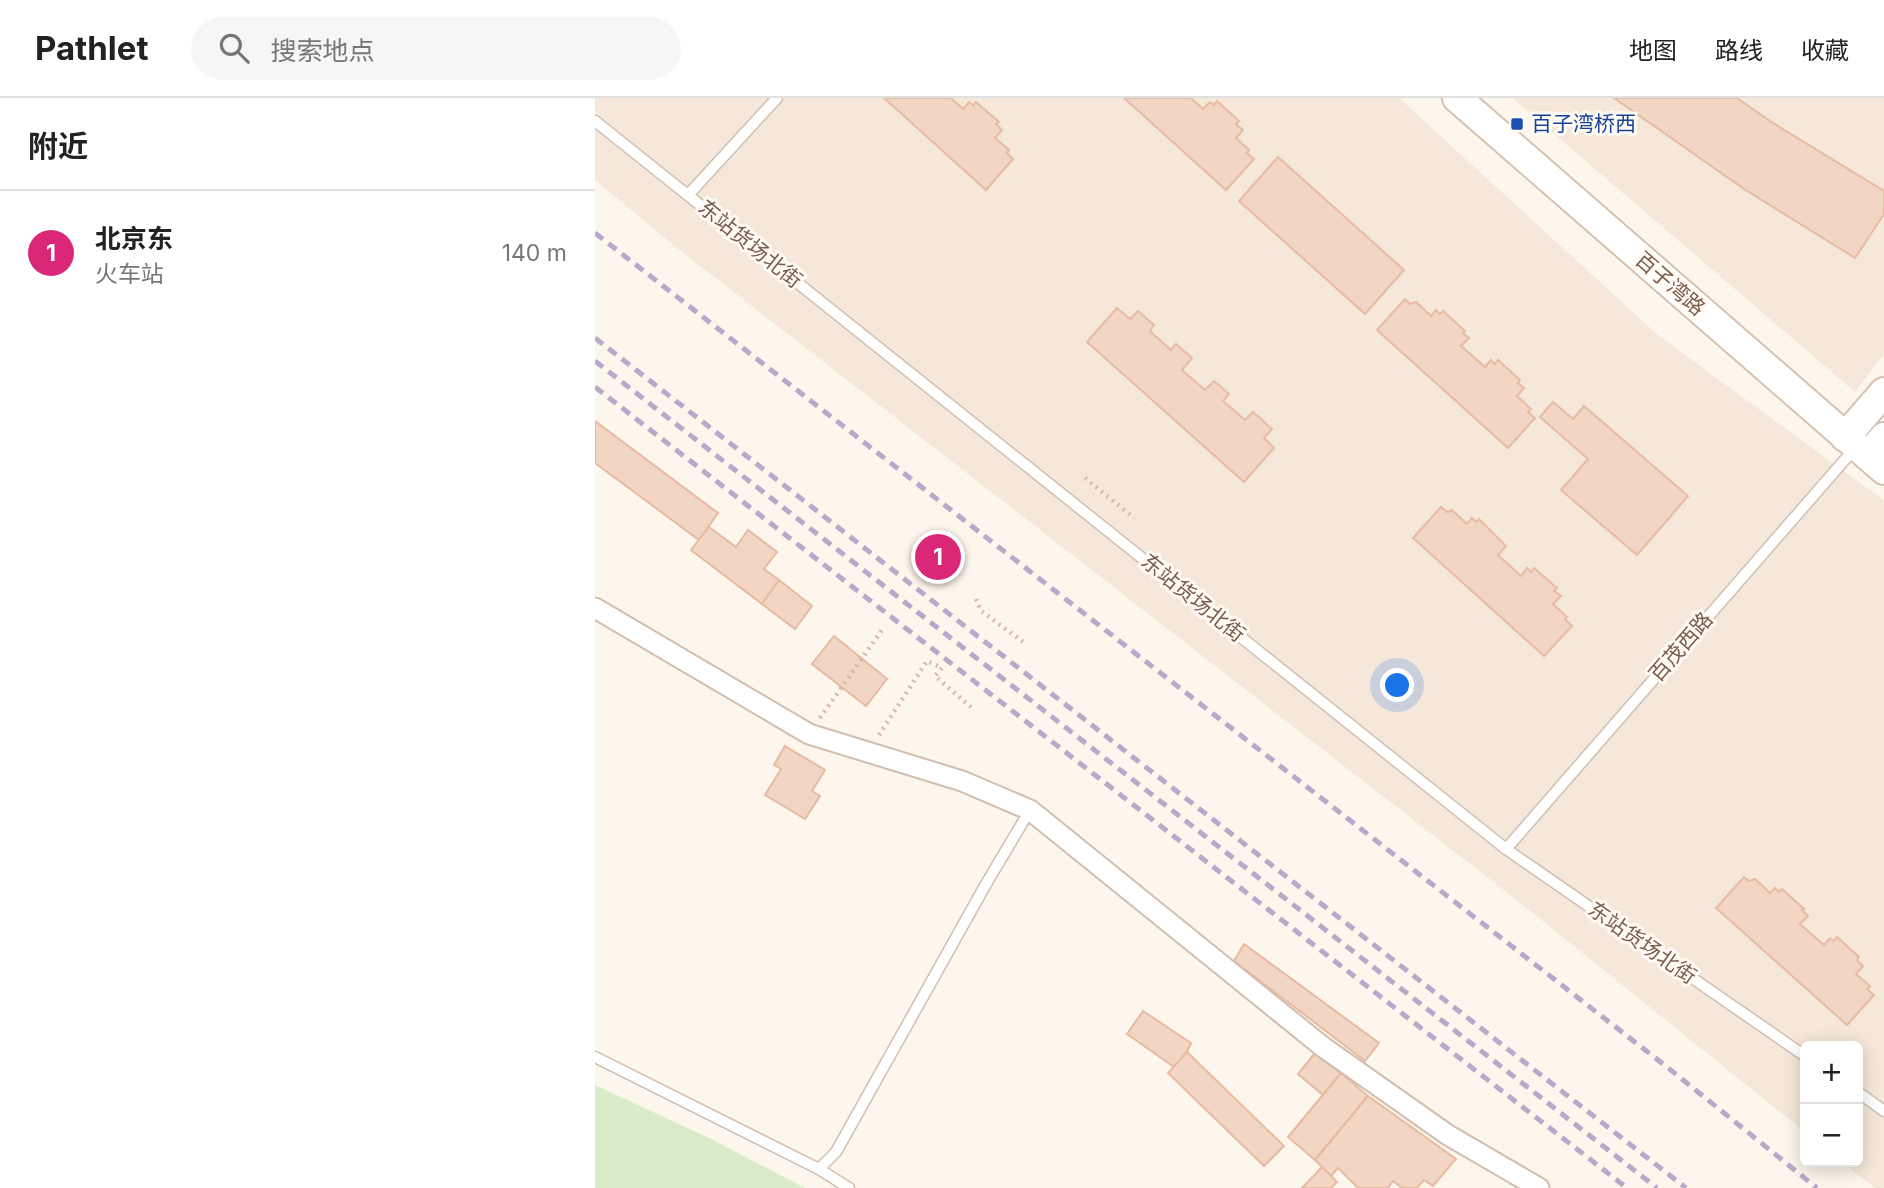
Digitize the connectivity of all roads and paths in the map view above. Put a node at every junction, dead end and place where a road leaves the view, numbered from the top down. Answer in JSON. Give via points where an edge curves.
{"nodes":[{"id":1,"x":777,"y":98,"type":"edge"},
{"id":2,"x":1457,"y":98,"type":"edge"},
{"id":3,"x":595,"y":121,"type":"edge"},
{"id":4,"x":688,"y":195,"type":"junction"},
{"id":5,"x":1884,"y":392,"type":"edge"},
{"id":6,"x":1867,"y":449,"type":"edge"},
{"id":7,"x":1085,"y":478,"type":"dead end"},
{"id":8,"x":1134,"y":518,"type":"dead end"},
{"id":9,"x":976,"y":599,"type":"dead end"},
{"id":10,"x":595,"y":608,"type":"edge"},
{"id":11,"x":884,"y":627,"type":"dead end"},
{"id":12,"x":1026,"y":644,"type":"dead end"},
{"id":13,"x":972,"y":708,"type":"dead end"},
{"id":14,"x":809,"y":734,"type":"junction"},
{"id":15,"x":868,"y":752,"type":"junction"},
{"id":16,"x":1030,"y":810,"type":"junction"},
{"id":17,"x":1506,"y":849,"type":"junction"},
{"id":18,"x":1800,"y":1053,"type":"edge"},
{"id":19,"x":595,"y":1057,"type":"edge"},
{"id":20,"x":1863,"y":1096,"type":"edge"},
{"id":21,"x":1884,"y":1111,"type":"edge"},
{"id":22,"x":819,"y":1169,"type":"junction"},
{"id":23,"x":849,"y":1188,"type":"edge"},
{"id":24,"x":1539,"y":1188,"type":"edge"}],
"edges":[{"from":1,"to":4,"type":"lane"},
{"from":2,"to":6,"type":"street","name":"百子湾路"},
{"from":3,"to":4,"type":"lane","name":"东站货场北街"},
{"from":4,"to":17,"type":"lane","name":"东站货场北街"},
{"from":5,"to":6,"type":"street"},
{"from":6,"to":17,"type":"lane","name":"百茂西路"},
{"from":7,"to":8,"type":"path"},
{"from":9,"to":12,"type":"path","via":[[981,611]]},
{"from":10,"to":14,"type":"street"},
{"from":11,"to":14,"type":"path"},
{"from":13,"to":15,"type":"path","via":[[935,676],[941,668],[927,661]]},
{"from":14,"to":15,"type":"street"},
{"from":15,"to":16,"type":"street","via":[[962,781]]},
{"from":16,"to":22,"type":"lane","via":[[836,1152]]},
{"from":16,"to":24,"type":"street","via":[[1323,1047],[1448,1135]]},
{"from":17,"to":18,"type":"lane","name":"东站货场北街"},
{"from":19,"to":22,"type":"lane"},
{"from":20,"to":21,"type":"lane"},
{"from":22,"to":23,"type":"lane"}]}
